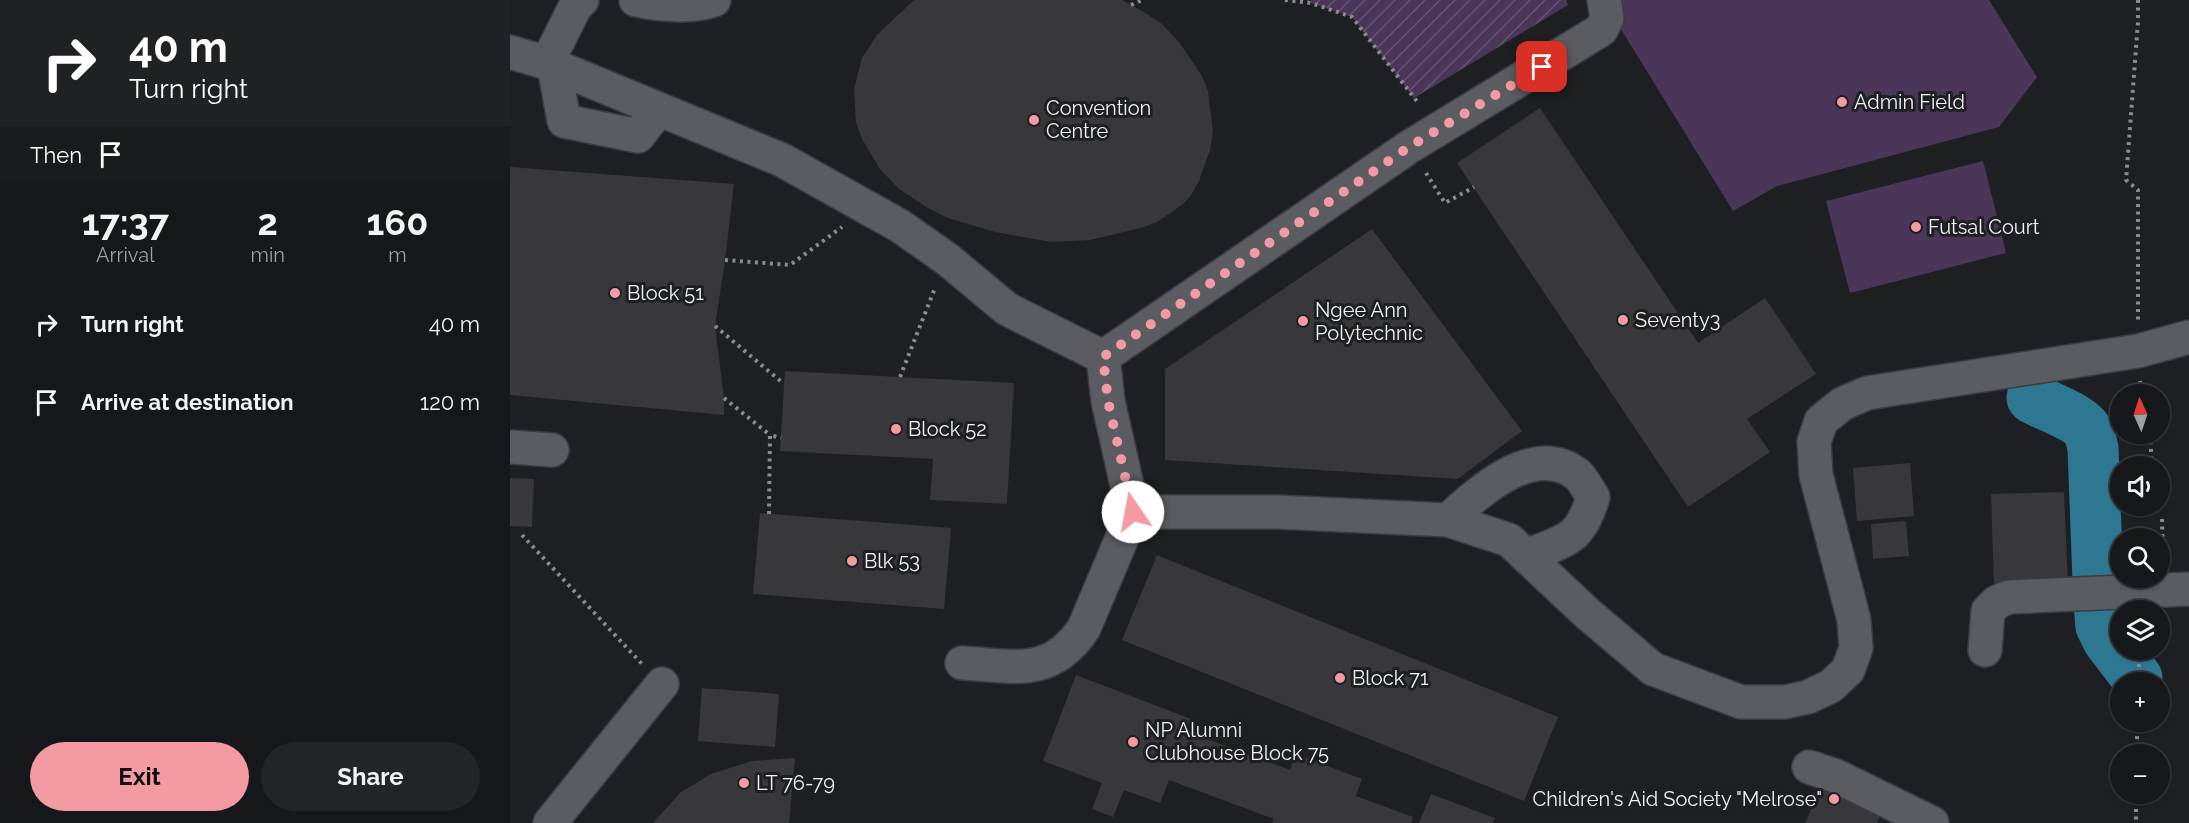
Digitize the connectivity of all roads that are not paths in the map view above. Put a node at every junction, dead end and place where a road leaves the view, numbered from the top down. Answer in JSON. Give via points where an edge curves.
{"nodes":[{"id":1,"x":582,"y":0,"type":"edge"},
{"id":2,"x":636,"y":0,"type":"edge"},
{"id":3,"x":714,"y":0,"type":"edge"},
{"id":4,"x":1604,"y":0,"type":"edge"},
{"id":5,"x":510,"y":52,"type":"edge"},
{"id":6,"x":551,"y":65,"type":"junction"},
{"id":7,"x":659,"y":109,"type":"junction"},
{"id":8,"x":2189,"y":337,"type":"edge"},
{"id":9,"x":1103,"y":357,"type":"junction"},
{"id":10,"x":510,"y":447,"type":"edge"},
{"id":11,"x":552,"y":450,"type":"dead end"},
{"id":12,"x":1133,"y":512,"type":"junction"},
{"id":13,"x":1448,"y":520,"type":"junction"},
{"id":14,"x":1526,"y":556,"type":"junction"},
{"id":15,"x":2189,"y":589,"type":"edge"},
{"id":16,"x":1985,"y":650,"type":"dead end"},
{"id":17,"x":962,"y":663,"type":"dead end"},
{"id":18,"x":662,"y":684,"type":"dead end"},
{"id":19,"x":1809,"y":767,"type":"dead end"},
{"id":20,"x":550,"y":823,"type":"edge"},
{"id":21,"x":1932,"y":823,"type":"edge"}],
"edges":[{"from":1,"to":6,"type":"lane","via":[[575,6]]},
{"from":2,"to":3,"type":"lane","via":[[684,4]]},
{"from":4,"to":9,"type":"lane","via":[[1607,18],[1601,30],[1439,127]]},
{"from":5,"to":6,"type":"lane"},
{"from":6,"to":7,"type":"lane"},
{"from":6,"to":7,"type":"lane","via":[[564,121],[638,136]]},
{"from":7,"to":9,"type":"lane","via":[[782,160],[900,226],[1007,309]]},
{"from":8,"to":14,"type":"lane","via":[[2138,351],[1867,393],[1842,404],[1821,421],[1814,442],[1816,475],[1854,620],[1856,648],[1848,670],[1831,686],[1808,697],[1785,702],[1742,702],[1653,669]]},
{"from":9,"to":12,"type":"lane","via":[[1108,401]]},
{"from":10,"to":11,"type":"lane"},
{"from":12,"to":13,"type":"lane","via":[[1277,512]]},
{"from":12,"to":17,"type":"lane","via":[[1084,628],[1072,645],[1030,667]]},
{"from":13,"to":14,"type":"lane","via":[[1509,540]]},
{"from":13,"to":14,"type":"lane","via":[[1485,487],[1525,466],[1552,462],[1578,475],[1593,497],[1587,518],[1574,536]]},
{"from":15,"to":16,"type":"lane","via":[[2009,597],[1988,611]]},
{"from":18,"to":20,"type":"lane"},
{"from":19,"to":21,"type":"lane"}]}
